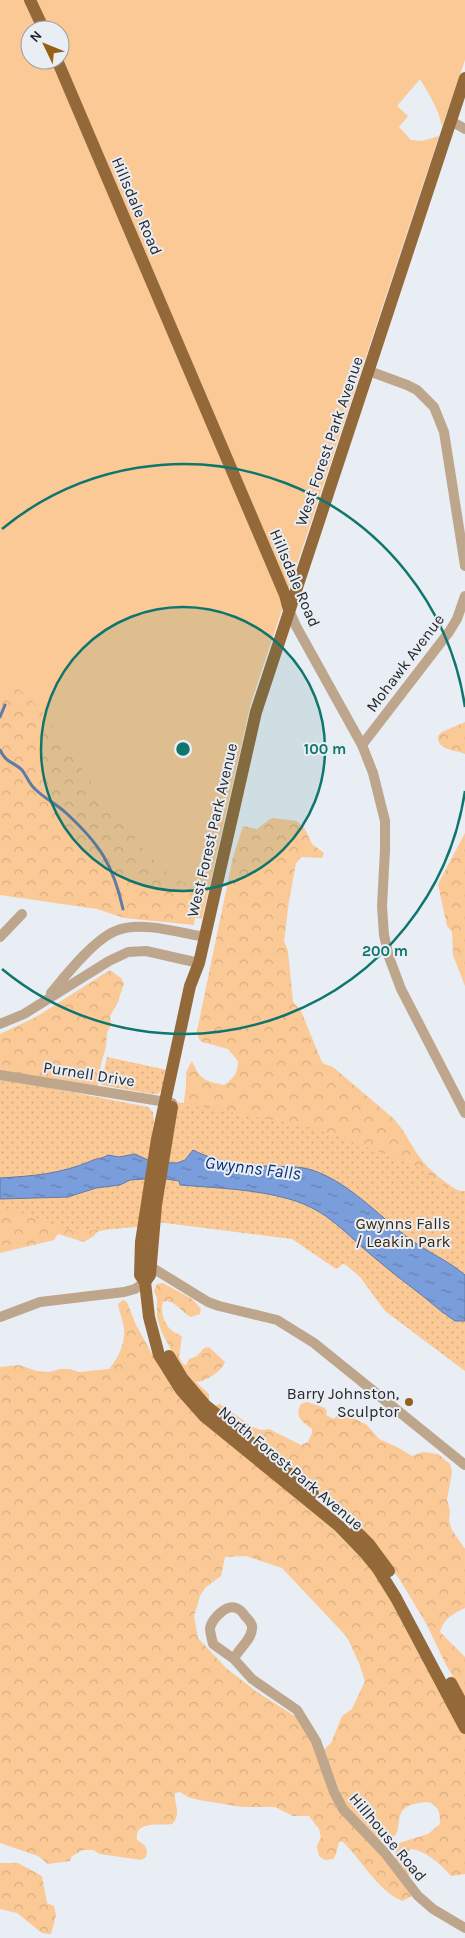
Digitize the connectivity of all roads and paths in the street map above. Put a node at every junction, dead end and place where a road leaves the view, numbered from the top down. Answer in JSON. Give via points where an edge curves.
{"nodes":[{"id":1,"x":30,"y":0,"type":"edge"},
{"id":2,"x":39,"y":20,"type":"edge"},
{"id":3,"x":61,"y":70,"type":"edge"},
{"id":4,"x":465,"y":78,"type":"edge"},
{"id":5,"x":451,"y":121,"type":"junction"},
{"id":6,"x":465,"y":129,"type":"edge"},
{"id":7,"x":369,"y":371,"type":"junction"},
{"id":8,"x":465,"y":566,"type":"edge"},
{"id":9,"x":465,"y":596,"type":"edge"},
{"id":10,"x":289,"y":610,"type":"junction"},
{"id":11,"x":362,"y":745,"type":"junction"},
{"id":12,"x":22,"y":914,"type":"dead end"},
{"id":13,"x":0,"y":937,"type":"edge"},
{"id":14,"x":205,"y":937,"type":"junction"},
{"id":15,"x":199,"y":963,"type":"junction"},
{"id":16,"x":44,"y":1001,"type":"junction"},
{"id":17,"x":0,"y":1024,"type":"edge"},
{"id":18,"x":0,"y":1075,"type":"edge"},
{"id":19,"x":169,"y":1103,"type":"junction"},
{"id":20,"x":465,"y":1113,"type":"edge"},
{"id":21,"x":151,"y":1204,"type":"junction"},
{"id":22,"x":151,"y":1267,"type":"junction"},
{"id":23,"x":145,"y":1282,"type":"junction"},
{"id":24,"x":0,"y":1317,"type":"edge"},
{"id":25,"x":155,"y":1338,"type":"junction"},
{"id":26,"x":465,"y":1464,"type":"edge"},
{"id":27,"x":234,"y":1660,"type":"junction"},
{"id":28,"x":465,"y":1709,"type":"edge"},
{"id":29,"x":465,"y":1728,"type":"edge"},
{"id":30,"x":465,"y":1928,"type":"edge"}],
"edges":[{"from":1,"to":2,"type":"main road"},
{"from":3,"to":10,"type":"main road","name":"Hillsdale Road"},
{"from":4,"to":5,"type":"main road","name":"West Forest Park Avenue"},
{"from":5,"to":6,"type":"street"},
{"from":5,"to":7,"type":"main road","name":"West Forest Park Avenue"},
{"from":7,"to":8,"type":"street","via":[[417,390],[437,413],[444,432]]},
{"from":7,"to":10,"type":"main road","name":"West Forest Park Avenue"},
{"from":9,"to":11,"type":"street","name":"Mohawk Avenue","via":[[449,632]]},
{"from":10,"to":11,"type":"street","name":"Hillsdale Road"},
{"from":10,"to":14,"type":"main road","name":"West Forest Park Avenue","via":[[254,722]]},
{"from":11,"to":20,"type":"street","name":"Hillsdale Road","via":[[378,789],[385,821],[382,906],[389,956],[401,989]]},
{"from":12,"to":13,"type":"street"},
{"from":14,"to":15,"type":"main road","name":"West Forest Park Avenue"},
{"from":14,"to":16,"type":"street","via":[[152,928],[116,930],[94,946]]},
{"from":15,"to":16,"type":"street","via":[[146,951],[128,952]]},
{"from":15,"to":19,"type":"main road","name":"West Forest Park Avenue","via":[[201,975]]},
{"from":16,"to":17,"type":"street"},
{"from":18,"to":19,"type":"street","name":"Purnell Drive"},
{"from":19,"to":21,"type":"main road","name":"West Forest Park Avenue"},
{"from":21,"to":22,"type":"main road","name":"North Forest Park Avenue"},
{"from":21,"to":23,"type":"main road","name":"North Forest Park Avenue","via":[[140,1257],[140,1275]]},
{"from":22,"to":23,"type":"main road","name":"North Forest Park Avenue"},
{"from":22,"to":26,"type":"street","via":[[208,1302],[263,1316],[314,1343]]},
{"from":23,"to":24,"type":"street","via":[[124,1292],[40,1302]]},
{"from":23,"to":25,"type":"main road","name":"North Forest Park Avenue"},
{"from":25,"to":28,"type":"main road","name":"North Forest Park Avenue","via":[[205,1405],[330,1507],[369,1544],[408,1603]]},
{"from":25,"to":29,"type":"main road","name":"North Forest Park Avenue","via":[[159,1355],[190,1402],[339,1526],[378,1569]]},
{"from":27,"to":27,"type":"street","name":"Hillhouse Road","via":[[214,1644],[210,1627],[220,1613],[233,1607],[241,1611],[252,1627],[250,1637]]},
{"from":27,"to":30,"type":"street","name":"Hillhouse Road","via":[[252,1679],[303,1717],[343,1809],[385,1854],[413,1892],[433,1910]]}]}
